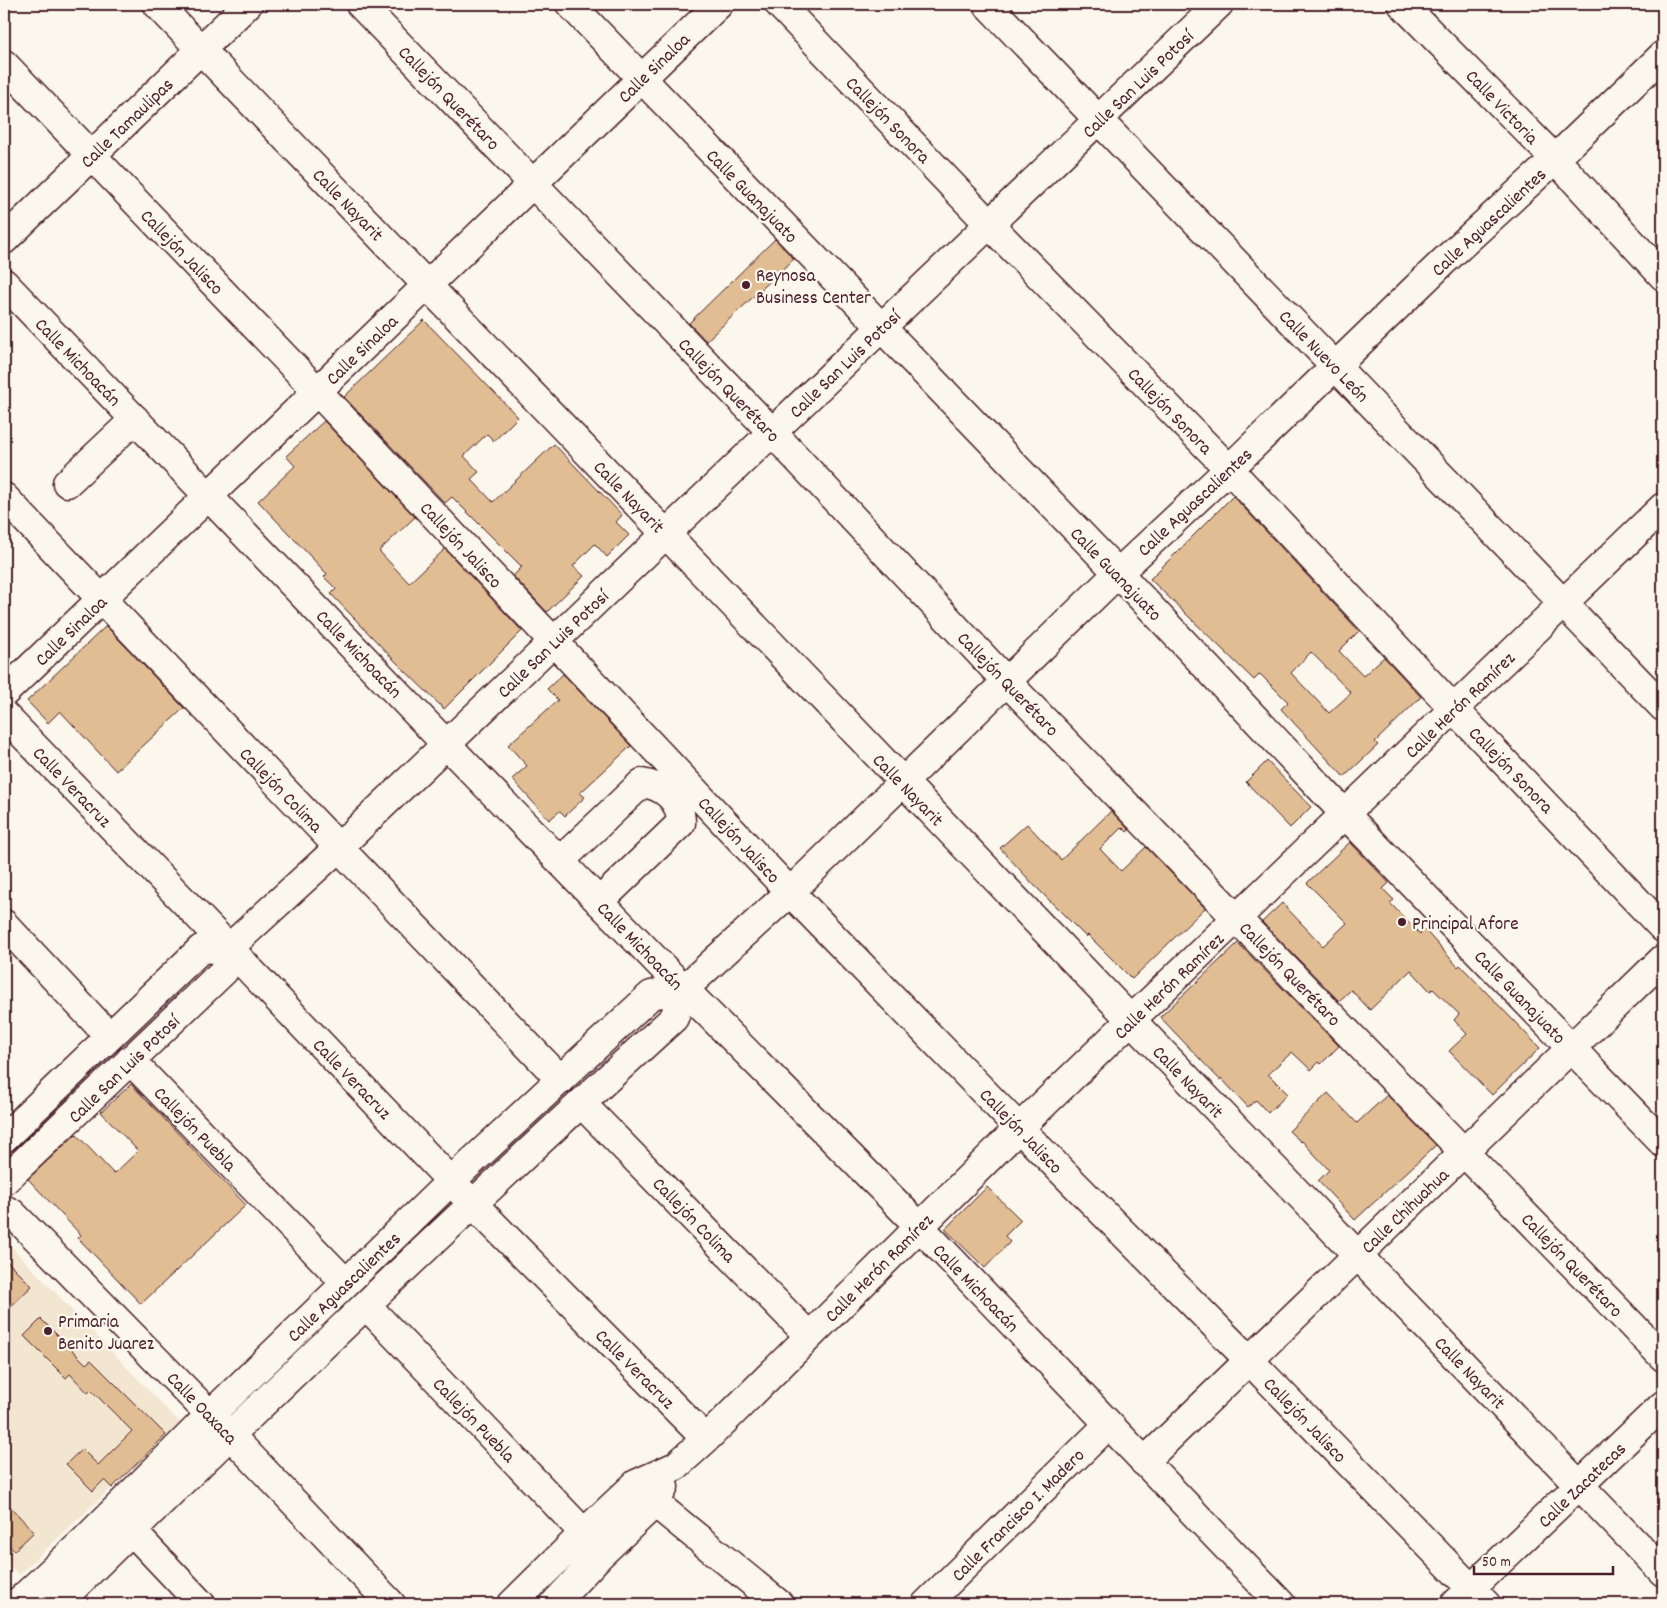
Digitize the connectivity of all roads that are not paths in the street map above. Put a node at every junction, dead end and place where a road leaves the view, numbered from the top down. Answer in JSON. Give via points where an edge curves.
{"nodes":[{"id":1,"x":157,"y":4,"type":"edge"},
{"id":2,"x":248,"y":4,"type":"edge"},
{"id":3,"x":360,"y":4,"type":"edge"},
{"id":4,"x":570,"y":4,"type":"edge"},
{"id":5,"x":719,"y":4,"type":"edge"},
{"id":6,"x":779,"y":4,"type":"edge"},
{"id":7,"x":986,"y":4,"type":"edge"},
{"id":8,"x":1219,"y":4,"type":"edge"},
{"id":9,"x":1402,"y":4,"type":"edge"},
{"id":10,"x":201,"y":49,"type":"junction"},
{"id":11,"x":1663,"y":56,"type":"edge"},
{"id":12,"x":4,"y":64,"type":"edge"},
{"id":13,"x":641,"y":78,"type":"junction"},
{"id":14,"x":1098,"y":119,"type":"junction"},
{"id":15,"x":92,"y":155,"type":"junction"},
{"id":16,"x":1555,"y":159,"type":"junction"},
{"id":17,"x":533,"y":183,"type":"junction"},
{"id":18,"x":989,"y":224,"type":"junction"},
{"id":19,"x":4,"y":240,"type":"edge"},
{"id":20,"x":1663,"y":276,"type":"edge"},
{"id":21,"x":4,"y":283,"type":"edge"},
{"id":22,"x":427,"y":285,"type":"junction"},
{"id":23,"x":880,"y":328,"type":"junction"},
{"id":24,"x":1335,"y":366,"type":"junction"},
{"id":25,"x":317,"y":391,"type":"junction"},
{"id":26,"x":135,"y":419,"type":"junction"},
{"id":27,"x":772,"y":432,"type":"junction"},
{"id":28,"x":1229,"y":469,"type":"junction"},
{"id":29,"x":67,"y":483,"type":"dead end"},
{"id":30,"x":209,"y":496,"type":"junction"},
{"id":31,"x":4,"y":497,"type":"edge"},
{"id":32,"x":1663,"y":507,"type":"edge"},
{"id":33,"x":666,"y":534,"type":"junction"},
{"id":34,"x":1118,"y":573,"type":"junction"},
{"id":35,"x":101,"y":600,"type":"junction"},
{"id":36,"x":1564,"y":603,"type":"junction"},
{"id":37,"x":554,"y":641,"type":"junction"},
{"id":38,"x":1007,"y":682,"type":"junction"},
{"id":39,"x":4,"y":694,"type":"edge"},
{"id":40,"x":1663,"y":707,"type":"edge"},
{"id":41,"x":1454,"y":709,"type":"junction"},
{"id":42,"x":4,"y":715,"type":"edge"},
{"id":43,"x":446,"y":744,"type":"junction"},
{"id":44,"x":903,"y":782,"type":"junction"},
{"id":45,"x":1345,"y":814,"type":"junction"},
{"id":46,"x":338,"y":848,"type":"junction"},
{"id":47,"x":560,"y":861,"type":"junction"},
{"id":48,"x":790,"y":892,"type":"junction"},
{"id":49,"x":599,"y":902,"type":"junction"},
{"id":50,"x":1237,"y":918,"type":"junction"},
{"id":51,"x":4,"y":924,"type":"edge"},
{"id":52,"x":1663,"y":928,"type":"edge"},
{"id":53,"x":229,"y":948,"type":"junction"},
{"id":54,"x":1663,"y":959,"type":"edge"},
{"id":55,"x":684,"y":989,"type":"junction"},
{"id":56,"x":1131,"y":1020,"type":"junction"},
{"id":57,"x":110,"y":1036,"type":"junction"},
{"id":58,"x":1571,"y":1048,"type":"junction"},
{"id":59,"x":130,"y":1060,"type":"junction"},
{"id":60,"x":560,"y":1080,"type":"junction"},
{"id":61,"x":581,"y":1103,"type":"junction"},
{"id":62,"x":1019,"y":1128,"type":"junction"},
{"id":63,"x":4,"y":1138,"type":"edge"},
{"id":64,"x":1663,"y":1143,"type":"edge"},
{"id":65,"x":1464,"y":1152,"type":"junction"},
{"id":66,"x":4,"y":1180,"type":"edge"},
{"id":67,"x":451,"y":1181,"type":"junction"},
{"id":68,"x":472,"y":1203,"type":"junction"},
{"id":69,"x":8,"y":1211,"type":"edge"},
{"id":70,"x":919,"y":1226,"type":"junction"},
{"id":71,"x":1357,"y":1255,"type":"junction"},
{"id":72,"x":346,"y":1283,"type":"junction"},
{"id":73,"x":366,"y":1305,"type":"junction"},
{"id":74,"x":809,"y":1336,"type":"junction"},
{"id":75,"x":1663,"y":1357,"type":"edge"},
{"id":76,"x":1249,"y":1360,"type":"junction"},
{"id":77,"x":1663,"y":1405,"type":"edge"},
{"id":78,"x":210,"y":1414,"type":"junction"},
{"id":79,"x":1108,"y":1425,"type":"junction"},
{"id":80,"x":230,"y":1434,"type":"junction"},
{"id":81,"x":706,"y":1439,"type":"junction"},
{"id":82,"x":1144,"y":1462,"type":"junction"},
{"id":83,"x":1580,"y":1485,"type":"junction"},
{"id":84,"x":646,"y":1493,"type":"junction"},
{"id":85,"x":132,"y":1531,"type":"junction"},
{"id":86,"x":584,"y":1533,"type":"junction"},
{"id":87,"x":1663,"y":1572,"type":"edge"},
{"id":88,"x":1471,"y":1599,"type":"edge"},
{"id":89,"x":16,"y":1604,"type":"edge"},
{"id":90,"x":57,"y":1604,"type":"edge"},
{"id":91,"x":201,"y":1604,"type":"edge"},
{"id":92,"x":391,"y":1604,"type":"edge"},
{"id":93,"x":512,"y":1604,"type":"edge"},
{"id":94,"x":554,"y":1604,"type":"edge"},
{"id":95,"x":779,"y":1604,"type":"edge"},
{"id":96,"x":926,"y":1604,"type":"edge"},
{"id":97,"x":1281,"y":1604,"type":"edge"}],
"edges":[{"from":1,"to":10,"type":"street","name":"Calle Nayarit"},
{"from":2,"to":10,"type":"street","name":"Calle Tamaulipas"},
{"from":3,"to":17,"type":"street","name":"Callejón Querétaro"},
{"from":4,"to":13,"type":"street","name":"Calle Guanajuato"},
{"from":5,"to":13,"type":"street","name":"Calle Sinaloa"},
{"from":6,"to":18,"type":"street","name":"Callejón Sonora"},
{"from":7,"to":14,"type":"street","name":"Calle Nuevo León"},
{"from":8,"to":14,"type":"street","name":"Calle San Luis Potosí"},
{"from":9,"to":16,"type":"street","name":"Calle Victoria"},
{"from":10,"to":15,"type":"street","name":"Calle Tamaulipas"},
{"from":10,"to":22,"type":"street","name":"Calle Nayarit"},
{"from":11,"to":16,"type":"street","name":"Calle Aguascalientes"},
{"from":12,"to":15,"type":"street","name":"Callejón Jalisco"},
{"from":13,"to":17,"type":"street","name":"Calle Sinaloa"},
{"from":13,"to":23,"type":"street","name":"Calle Guanajuato"},
{"from":14,"to":18,"type":"street","name":"Calle San Luis Potosí"},
{"from":14,"to":24,"type":"street","name":"Calle Nuevo León"},
{"from":15,"to":19,"type":"street","name":"Calle Tamaulipas"},
{"from":15,"to":25,"type":"street","name":"Callejón Jalisco"},
{"from":16,"to":20,"type":"street","name":"Calle Victoria"},
{"from":16,"to":24,"type":"street","name":"Calle Aguascalientes"},
{"from":17,"to":22,"type":"street","name":"Calle Sinaloa"},
{"from":17,"to":27,"type":"street","name":"Callejón Querétaro"},
{"from":18,"to":23,"type":"street","name":"Calle San Luis Potosí"},
{"from":18,"to":28,"type":"street","name":"Callejón Sonora"},
{"from":21,"to":26,"type":"street","name":"Calle Michoacán"},
{"from":22,"to":25,"type":"street","name":"Calle Sinaloa"},
{"from":22,"to":33,"type":"street","name":"Calle Nayarit"},
{"from":23,"to":27,"type":"street","name":"Calle San Luis Potosí"},
{"from":23,"to":34,"type":"street","name":"Calle Guanajuato"},
{"from":24,"to":28,"type":"street","name":"Calle Aguascalientes"},
{"from":24,"to":36,"type":"street","name":"Calle Nuevo León"},
{"from":25,"to":30,"type":"street","name":"Calle Sinaloa"},
{"from":25,"to":37,"type":"street","name":"Callejón Jalisco"},
{"from":26,"to":29,"type":"street"},
{"from":26,"to":30,"type":"street","name":"Calle Michoacán"},
{"from":27,"to":33,"type":"street","name":"Calle San Luis Potosí"},
{"from":27,"to":38,"type":"street","name":"Callejón Querétaro"},
{"from":28,"to":34,"type":"street","name":"Calle Aguascalientes"},
{"from":28,"to":41,"type":"street","name":"Callejón Sonora"},
{"from":30,"to":35,"type":"street","name":"Calle Sinaloa"},
{"from":30,"to":43,"type":"street","name":"Calle Michoacán"},
{"from":31,"to":35,"type":"street","name":"Callejón Colima"},
{"from":32,"to":36,"type":"street","name":"Calle Herón Ramírez"},
{"from":33,"to":37,"type":"street","name":"Calle San Luis Potosí"},
{"from":33,"to":44,"type":"street","name":"Calle Nayarit"},
{"from":34,"to":38,"type":"street","name":"Calle Aguascalientes"},
{"from":34,"to":45,"type":"street","name":"Calle Guanajuato"},
{"from":35,"to":39,"type":"street","name":"Calle Sinaloa"},
{"from":35,"to":46,"type":"street","name":"Callejón Colima"},
{"from":36,"to":40,"type":"street","name":"Calle Nuevo León"},
{"from":36,"to":41,"type":"street","name":"Calle Herón Ramírez"},
{"from":37,"to":43,"type":"street","name":"Calle San Luis Potosí"},
{"from":37,"to":48,"type":"street","name":"Callejón Jalisco"},
{"from":38,"to":44,"type":"street","name":"Calle Aguascalientes"},
{"from":38,"to":50,"type":"street","name":"Callejón Querétaro"},
{"from":41,"to":45,"type":"street","name":"Calle Herón Ramírez"},
{"from":41,"to":52,"type":"street","name":"Callejón Sonora"},
{"from":42,"to":53,"type":"street","name":"Calle Veracruz"},
{"from":43,"to":46,"type":"street","name":"Calle San Luis Potosí"},
{"from":43,"to":47,"type":"street","name":"Calle Michoacán"},
{"from":44,"to":48,"type":"street","name":"Calle Aguascalientes"},
{"from":44,"to":56,"type":"street","name":"Calle Nayarit"},
{"from":45,"to":50,"type":"street","name":"Calle Herón Ramírez"},
{"from":45,"to":58,"type":"street","name":"Calle Guanajuato"},
{"from":46,"to":53,"type":"street","name":"Calle San Luis Potosí"},
{"from":46,"to":60,"type":"street","name":"Callejón Colima"},
{"from":47,"to":49,"type":"street","name":"Calle Michoacán"},
{"from":47,"to":49,"type":"street","via":[[642,783],[655,785],[670,795],[681,812],[681,823]]},
{"from":48,"to":55,"type":"street","name":"Calle Aguascalientes"},
{"from":48,"to":62,"type":"street","name":"Callejón Jalisco"},
{"from":49,"to":55,"type":"street","name":"Calle Michoacán"},
{"from":50,"to":56,"type":"street","name":"Calle Herón Ramírez"},
{"from":50,"to":65,"type":"street","name":"Callejón Querétaro"},
{"from":51,"to":57,"type":"street"},
{"from":53,"to":57,"type":"street","name":"Calle San Luis Potosí","via":[[201,949]]},
{"from":53,"to":59,"type":"street","name":"Calle San Luis Potosí","via":[[224,971]]},
{"from":53,"to":67,"type":"street","name":"Calle Veracruz"},
{"from":54,"to":58,"type":"street","name":"Calle Chihuahua"},
{"from":55,"to":60,"type":"street","name":"Calle Aguascalientes","via":[[651,996]]},
{"from":55,"to":61,"type":"street","name":"Calle Aguascalientes","via":[[674,1018]]},
{"from":55,"to":70,"type":"street","name":"Calle Michoacán"},
{"from":56,"to":62,"type":"street","name":"Calle Herón Ramírez"},
{"from":56,"to":71,"type":"street","name":"Calle Nayarit"},
{"from":57,"to":63,"type":"street","name":"Calle San Luis Potosí"},
{"from":58,"to":64,"type":"street","name":"Calle Guanajuato"},
{"from":58,"to":65,"type":"street","name":"Calle Chihuahua"},
{"from":59,"to":66,"type":"street","name":"Calle San Luis Potosí"},
{"from":59,"to":72,"type":"street","name":"Callejón Puebla"},
{"from":60,"to":67,"type":"street","name":"Calle Aguascalientes"},
{"from":61,"to":68,"type":"street","name":"Calle Aguascalientes"},
{"from":61,"to":74,"type":"street","name":"Callejón Colima"},
{"from":62,"to":70,"type":"street","name":"Calle Herón Ramírez"},
{"from":62,"to":76,"type":"street","name":"Callejón Jalisco"},
{"from":65,"to":71,"type":"street","name":"Calle Chihuahua"},
{"from":65,"to":75,"type":"street","name":"Callejón Querétaro"},
{"from":66,"to":69,"type":"street","name":"Calle Oaxaca"},
{"from":67,"to":68,"type":"street","name":"Calle Veracruz"},
{"from":67,"to":72,"type":"street","name":"Calle Aguascalientes"},
{"from":68,"to":73,"type":"street","name":"Calle Aguascalientes"},
{"from":68,"to":81,"type":"street","name":"Calle Veracruz"},
{"from":69,"to":78,"type":"street","name":"Calle Oaxaca"},
{"from":70,"to":74,"type":"street","name":"Calle Herón Ramírez"},
{"from":70,"to":79,"type":"street","name":"Calle Michoacán"},
{"from":71,"to":76,"type":"street","name":"Calle Chihuahua"},
{"from":71,"to":83,"type":"street","name":"Calle Nayarit"},
{"from":72,"to":78,"type":"street","name":"Calle Aguascalientes"},
{"from":73,"to":80,"type":"street","name":"Calle Aguascalientes"},
{"from":73,"to":86,"type":"street","name":"Callejón Puebla"},
{"from":74,"to":81,"type":"street","name":"Calle Herón Ramírez"},
{"from":76,"to":82,"type":"street","name":"Calle Chihuahua"},
{"from":76,"to":88,"type":"street","name":"Callejón Jalisco"},
{"from":77,"to":83,"type":"street","name":"Calle Zacatecas"},
{"from":78,"to":80,"type":"street","name":"Calle Oaxaca"},
{"from":78,"to":89,"type":"street","name":"Calle Aguascalientes","via":[[85,1540]]},
{"from":79,"to":82,"type":"street","name":"Calle Michoacán"},
{"from":79,"to":96,"type":"street","name":"Calle Francisco I. Madero"},
{"from":80,"to":85,"type":"street","name":"Calle Aguascalientes"},
{"from":80,"to":92,"type":"street","name":"Calle Oaxaca"},
{"from":81,"to":84,"type":"street","name":"Calle Herón Ramírez"},
{"from":82,"to":97,"type":"street","name":"Calle Michoacán"},
{"from":83,"to":87,"type":"street","name":"Calle Nayarit"},
{"from":83,"to":88,"type":"street","name":"Calle Zacatecas"},
{"from":84,"to":86,"type":"street","name":"Calle Herón Ramírez"},
{"from":84,"to":94,"type":"street","name":"Calle Herón Ramírez","via":[[601,1554]]},
{"from":84,"to":95,"type":"street"},
{"from":85,"to":90,"type":"street","name":"Calle Aguascalientes"},
{"from":85,"to":91,"type":"street"},
{"from":86,"to":93,"type":"street","name":"Calle Herón Ramírez"}]}
